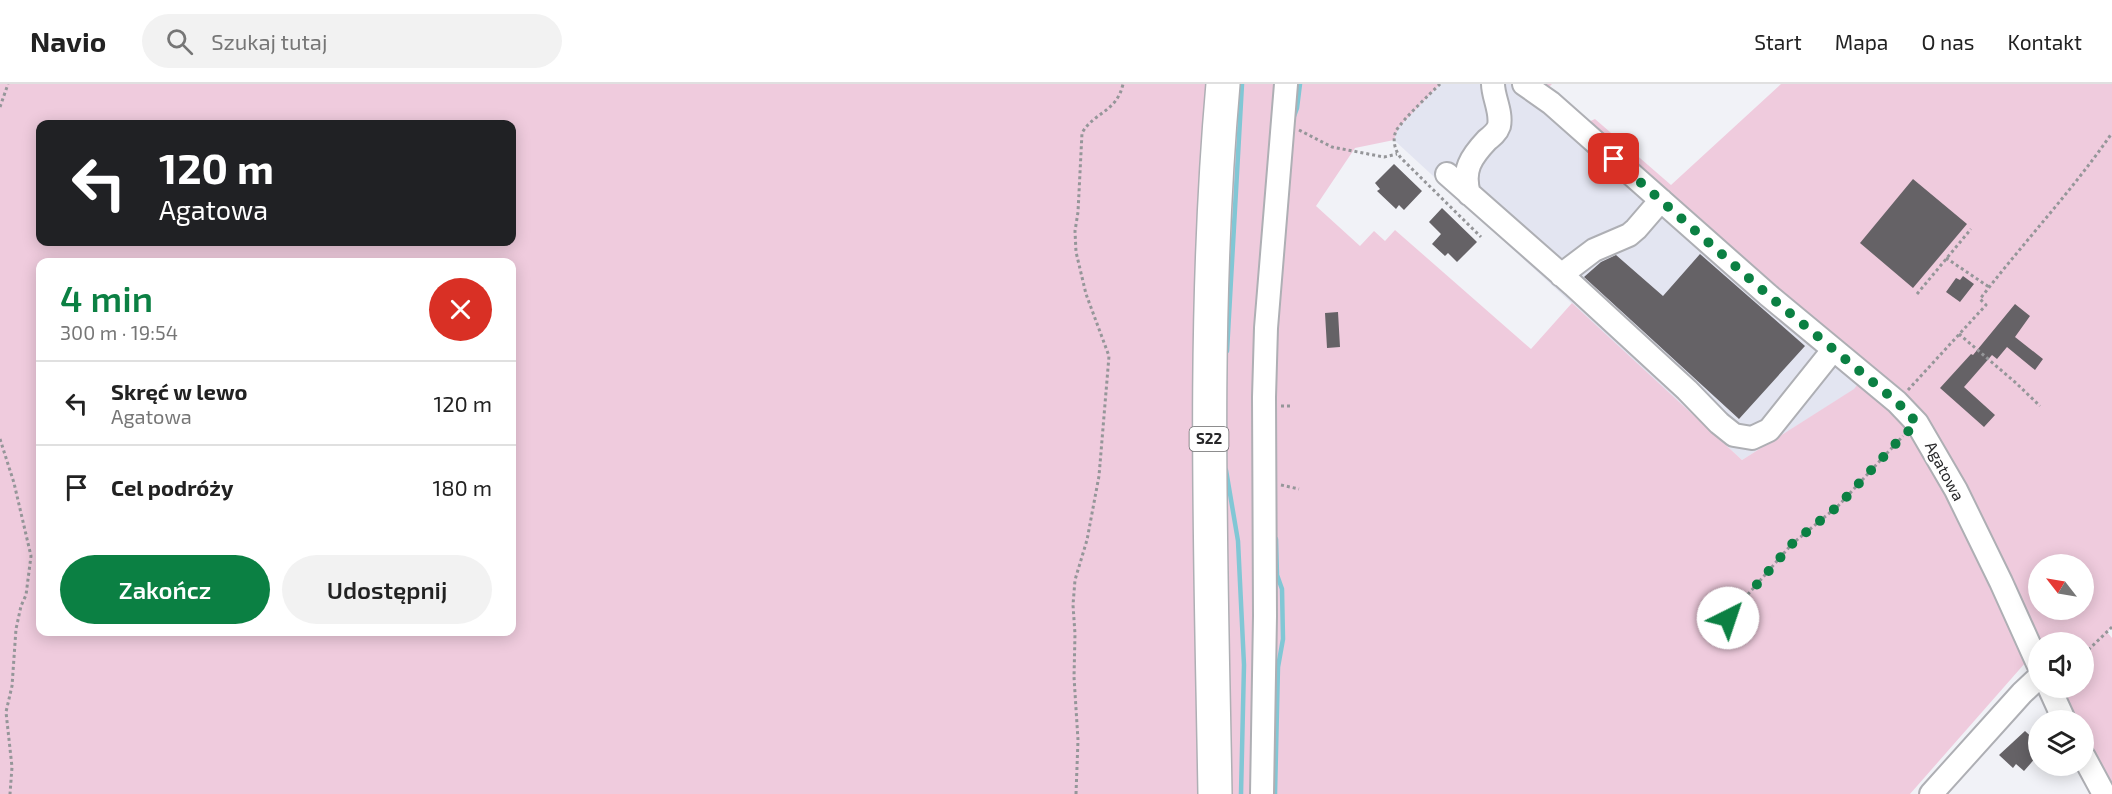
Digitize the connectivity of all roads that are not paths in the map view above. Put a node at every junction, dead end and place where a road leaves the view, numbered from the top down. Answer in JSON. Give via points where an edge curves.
{"nodes":[{"id":1,"x":1223,"y":84,"type":"edge"},
{"id":2,"x":1286,"y":84,"type":"edge"},
{"id":3,"x":1524,"y":84,"type":"edge"},
{"id":4,"x":1488,"y":89,"type":"edge"},
{"id":5,"x":1447,"y":174,"type":"dead end"},
{"id":6,"x":1469,"y":194,"type":"junction"},
{"id":7,"x":1661,"y":200,"type":"junction"},
{"id":8,"x":1562,"y":275,"type":"junction"},
{"id":9,"x":1833,"y":350,"type":"junction"},
{"id":10,"x":2028,"y":642,"type":"edge"},
{"id":11,"x":2028,"y":687,"type":"edge"},
{"id":12,"x":2094,"y":776,"type":"edge"},
{"id":13,"x":1215,"y":794,"type":"edge"},
{"id":14,"x":1262,"y":794,"type":"edge"},
{"id":15,"x":1931,"y":794,"type":"edge"},
{"id":16,"x":2104,"y":794,"type":"edge"}],
"edges":[{"from":1,"to":13,"type":"highway","number":"S22","via":[[1209,423]]},
{"from":2,"to":14,"type":"street","via":[[1266,328]]},
{"from":3,"to":7,"type":"street","name":"Agatowa"},
{"from":4,"to":6,"type":"street","via":[[1499,112],[1499,126],[1468,165]]},
{"from":5,"to":6,"type":"street"},
{"from":6,"to":8,"type":"street"},
{"from":7,"to":8,"type":"street","via":[[1636,230],[1594,250]]},
{"from":7,"to":9,"type":"street","name":"Agatowa"},
{"from":8,"to":9,"type":"street","via":[[1719,423],[1740,437],[1759,436],[1769,430]]},
{"from":9,"to":10,"type":"street","name":"Agatowa","via":[[1917,423],[1956,490]]},
{"from":11,"to":15,"type":"street"},
{"from":12,"to":16,"type":"street"}]}
